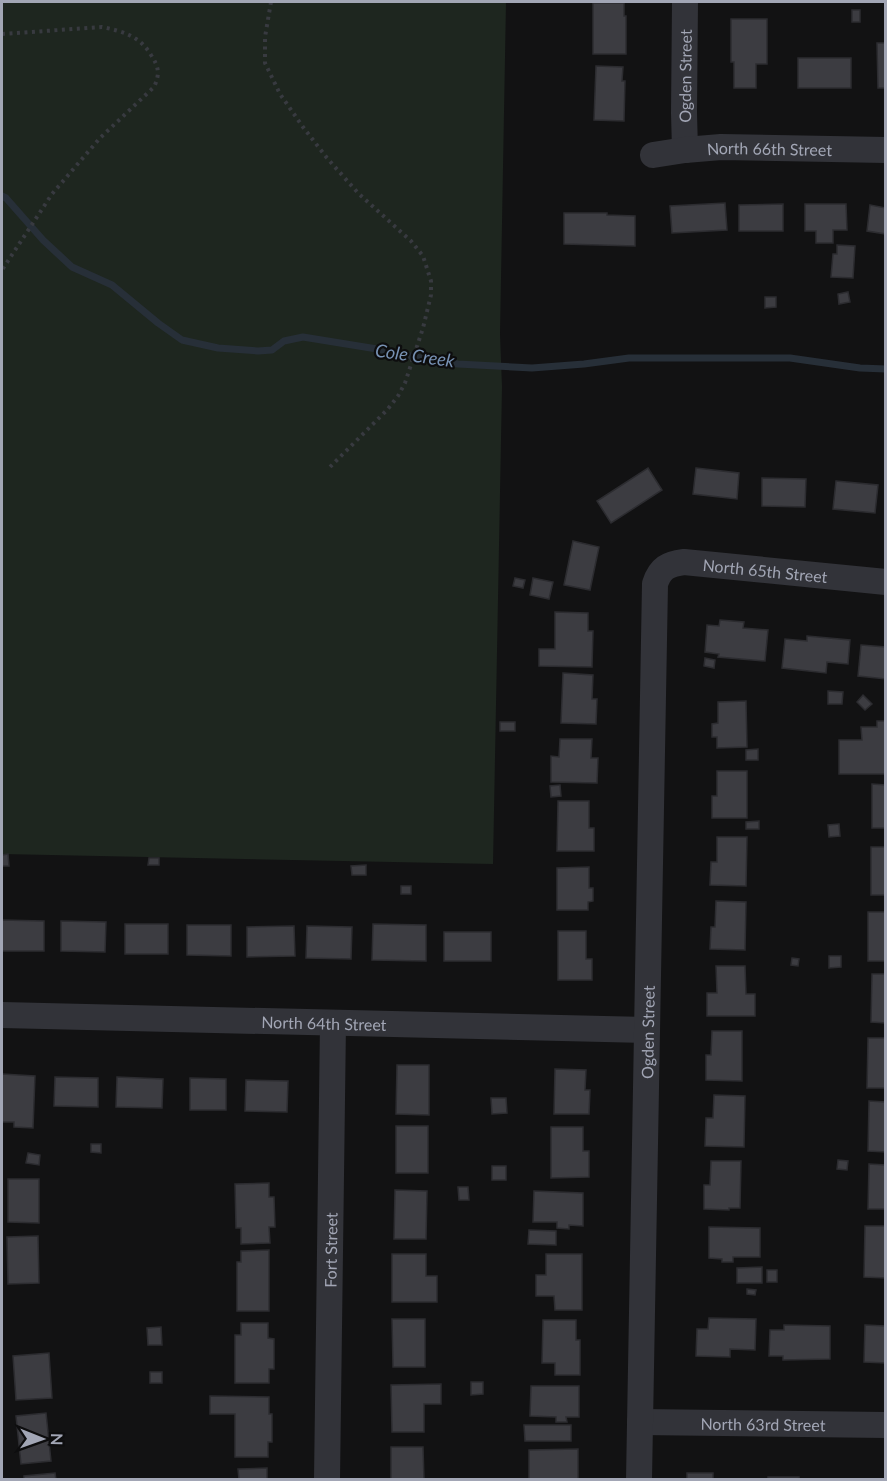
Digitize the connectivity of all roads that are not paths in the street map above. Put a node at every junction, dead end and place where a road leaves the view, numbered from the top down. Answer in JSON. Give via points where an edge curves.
{"nodes":[{"id":1,"x":685,"y":2,"type":"edge"},
{"id":2,"x":685,"y":150,"type":"junction"},
{"id":3,"x":885,"y":150,"type":"edge"},
{"id":4,"x":653,"y":155,"type":"dead end"},
{"id":5,"x":885,"y":582,"type":"edge"},
{"id":6,"x":655,"y":584,"type":"joint"},
{"id":7,"x":2,"y":1015,"type":"edge"},
{"id":8,"x":333,"y":1023,"type":"junction"},
{"id":9,"x":647,"y":1030,"type":"junction"},
{"id":10,"x":640,"y":1422,"type":"junction"},
{"id":11,"x":885,"y":1425,"type":"edge"},
{"id":12,"x":327,"y":1479,"type":"edge"},
{"id":13,"x":639,"y":1479,"type":"edge"}],
"edges":[{"from":1,"to":2,"type":"street","name":"Ogden Street"},
{"from":2,"to":3,"type":"street","name":"North 66th Street"},
{"from":2,"to":4,"type":"street","name":"North 66th Street"},
{"from":5,"to":6,"type":"street","name":"North 65th Street","via":[[684,562],[666,567]]},
{"from":6,"to":9,"type":"street","name":"Ogden Street"},
{"from":7,"to":8,"type":"street","name":"North 64th Street"},
{"from":8,"to":9,"type":"street","name":"North 64th Street"},
{"from":8,"to":12,"type":"street","name":"Fort Street"},
{"from":9,"to":10,"type":"street","name":"Ogden Street"},
{"from":10,"to":11,"type":"street","name":"North 63rd Street"},
{"from":10,"to":13,"type":"street","name":"Ogden Street"}]}
